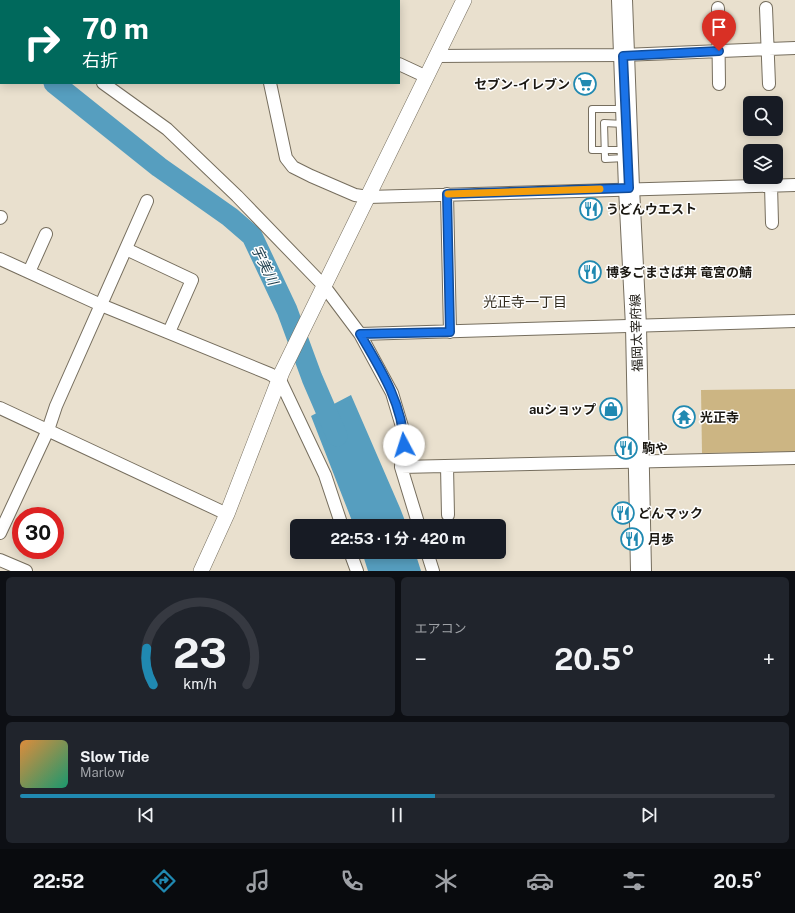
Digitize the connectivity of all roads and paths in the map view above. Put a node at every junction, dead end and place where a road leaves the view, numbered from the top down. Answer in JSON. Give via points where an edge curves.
{"nodes":[{"id":1,"x":464,"y":0,"type":"edge"},
{"id":2,"x":622,"y":0,"type":"edge"},
{"id":3,"x":718,"y":8,"type":"dead end"},
{"id":4,"x":766,"y":8,"type":"dead end"},
{"id":5,"x":795,"y":48,"type":"edge"},
{"id":6,"x":767,"y":49,"type":"junction"},
{"id":7,"x":719,"y":51,"type":"junction"},
{"id":8,"x":437,"y":56,"type":"junction"},
{"id":9,"x":623,"y":56,"type":"junction"},
{"id":10,"x":400,"y":64,"type":"edge"},
{"id":11,"x":426,"y":77,"type":"junction"},
{"id":12,"x":104,"y":84,"type":"edge"},
{"id":13,"x":270,"y":84,"type":"edge"},
{"id":14,"x":719,"y":84,"type":"dead end"},
{"id":15,"x":769,"y":84,"type":"dead end"},
{"id":16,"x":626,"y":116,"type":"junction"},
{"id":17,"x":605,"y":150,"type":"junction"},
{"id":18,"x":627,"y":154,"type":"junction"},
{"id":19,"x":795,"y":184,"type":"edge"},
{"id":20,"x":771,"y":185,"type":"junction"},
{"id":21,"x":629,"y":188,"type":"junction"},
{"id":22,"x":447,"y":194,"type":"junction"},
{"id":23,"x":368,"y":197,"type":"junction"},
{"id":24,"x":147,"y":201,"type":"dead end"},
{"id":25,"x":772,"y":223,"type":"dead end"},
{"id":26,"x":46,"y":234,"type":"dead end"},
{"id":27,"x":126,"y":249,"type":"junction"},
{"id":28,"x":0,"y":259,"type":"edge"},
{"id":29,"x":29,"y":272,"type":"junction"},
{"id":30,"x":324,"y":286,"type":"junction"},
{"id":31,"x":101,"y":305,"type":"junction"},
{"id":32,"x":795,"y":321,"type":"edge"},
{"id":33,"x":636,"y":326,"type":"junction"},
{"id":34,"x":169,"y":332,"type":"junction"},
{"id":35,"x":450,"y":332,"type":"junction"},
{"id":36,"x":360,"y":334,"type":"junction"},
{"id":37,"x":281,"y":376,"type":"junction"},
{"id":38,"x":0,"y":408,"type":"edge"},
{"id":39,"x":48,"y":430,"type":"junction"},
{"id":40,"x":795,"y":458,"type":"edge"},
{"id":41,"x":640,"y":462,"type":"junction"},
{"id":42,"x":448,"y":466,"type":"junction"},
{"id":43,"x":401,"y":467,"type":"junction"},
{"id":44,"x":227,"y":514,"type":"junction"},
{"id":45,"x":448,"y":515,"type":"dead end"},
{"id":46,"x":340,"y":519,"type":"edge"},
{"id":47,"x":417,"y":519,"type":"edge"},
{"id":48,"x":0,"y":533,"type":"edge"},
{"id":49,"x":353,"y":559,"type":"edge"},
{"id":50,"x":430,"y":559,"type":"edge"},
{"id":51,"x":0,"y":560,"type":"edge"},
{"id":52,"x":26,"y":571,"type":"edge"},
{"id":53,"x":201,"y":571,"type":"edge"},
{"id":54,"x":357,"y":571,"type":"edge"},
{"id":55,"x":433,"y":571,"type":"edge"},
{"id":56,"x":641,"y":571,"type":"edge"}],
"edges":[{"from":1,"to":8,"type":"street"},
{"from":2,"to":9,"type":"main road","name":"福岡太宰府線"},
{"from":3,"to":7,"type":"street"},
{"from":4,"to":6,"type":"street"},
{"from":5,"to":6,"type":"street"},
{"from":6,"to":7,"type":"street"},
{"from":6,"to":15,"type":"street"},
{"from":7,"to":9,"type":"street"},
{"from":7,"to":14,"type":"street"},
{"from":8,"to":9,"type":"street"},
{"from":8,"to":11,"type":"street"},
{"from":9,"to":16,"type":"main road","name":"福岡太宰府線"},
{"from":10,"to":11,"type":"street"},
{"from":11,"to":23,"type":"street"},
{"from":12,"to":30,"type":"street","via":[[167,129],[237,196]]},
{"from":13,"to":23,"type":"street","via":[[286,158],[293,167],[354,195]]},
{"from":16,"to":17,"type":"lane","via":[[604,123]]},
{"from":16,"to":17,"type":"lane","via":[[592,109],[592,150]]},
{"from":16,"to":18,"type":"main road","name":"福岡太宰府線"},
{"from":17,"to":18,"type":"lane"},
{"from":18,"to":21,"type":"main road","name":"福岡太宰府線"},
{"from":19,"to":20,"type":"street"},
{"from":20,"to":21,"type":"street"},
{"from":20,"to":25,"type":"street"},
{"from":21,"to":22,"type":"street"},
{"from":21,"to":33,"type":"main road","name":"福岡太宰府線"},
{"from":22,"to":23,"type":"street"},
{"from":22,"to":35,"type":"street"},
{"from":23,"to":30,"type":"street"},
{"from":24,"to":27,"type":"street"},
{"from":26,"to":29,"type":"street"},
{"from":27,"to":31,"type":"street"},
{"from":27,"to":34,"type":"street","via":[[192,280]]},
{"from":28,"to":29,"type":"street"},
{"from":29,"to":31,"type":"street"},
{"from":30,"to":36,"type":"street"},
{"from":30,"to":37,"type":"street"},
{"from":31,"to":34,"type":"street"},
{"from":31,"to":39,"type":"street","via":[[56,406]]},
{"from":32,"to":33,"type":"street"},
{"from":33,"to":35,"type":"street"},
{"from":33,"to":41,"type":"main road","name":"福岡太宰府線"},
{"from":34,"to":37,"type":"street","via":[[270,374]]},
{"from":35,"to":36,"type":"street"},
{"from":36,"to":43,"type":"street","via":[[392,393],[401,422],[404,445]]},
{"from":37,"to":44,"type":"street"},
{"from":37,"to":46,"type":"street","via":[[325,474]]},
{"from":38,"to":39,"type":"street"},
{"from":39,"to":44,"type":"street"},
{"from":39,"to":48,"type":"street"},
{"from":40,"to":41,"type":"street"},
{"from":41,"to":42,"type":"street"},
{"from":41,"to":56,"type":"main road","name":"福岡太宰府線"},
{"from":42,"to":43,"type":"street"},
{"from":42,"to":45,"type":"street"},
{"from":43,"to":47,"type":"street"},
{"from":44,"to":53,"type":"street"},
{"from":49,"to":54,"type":"street"},
{"from":50,"to":55,"type":"street"},
{"from":51,"to":52,"type":"street"}]}
